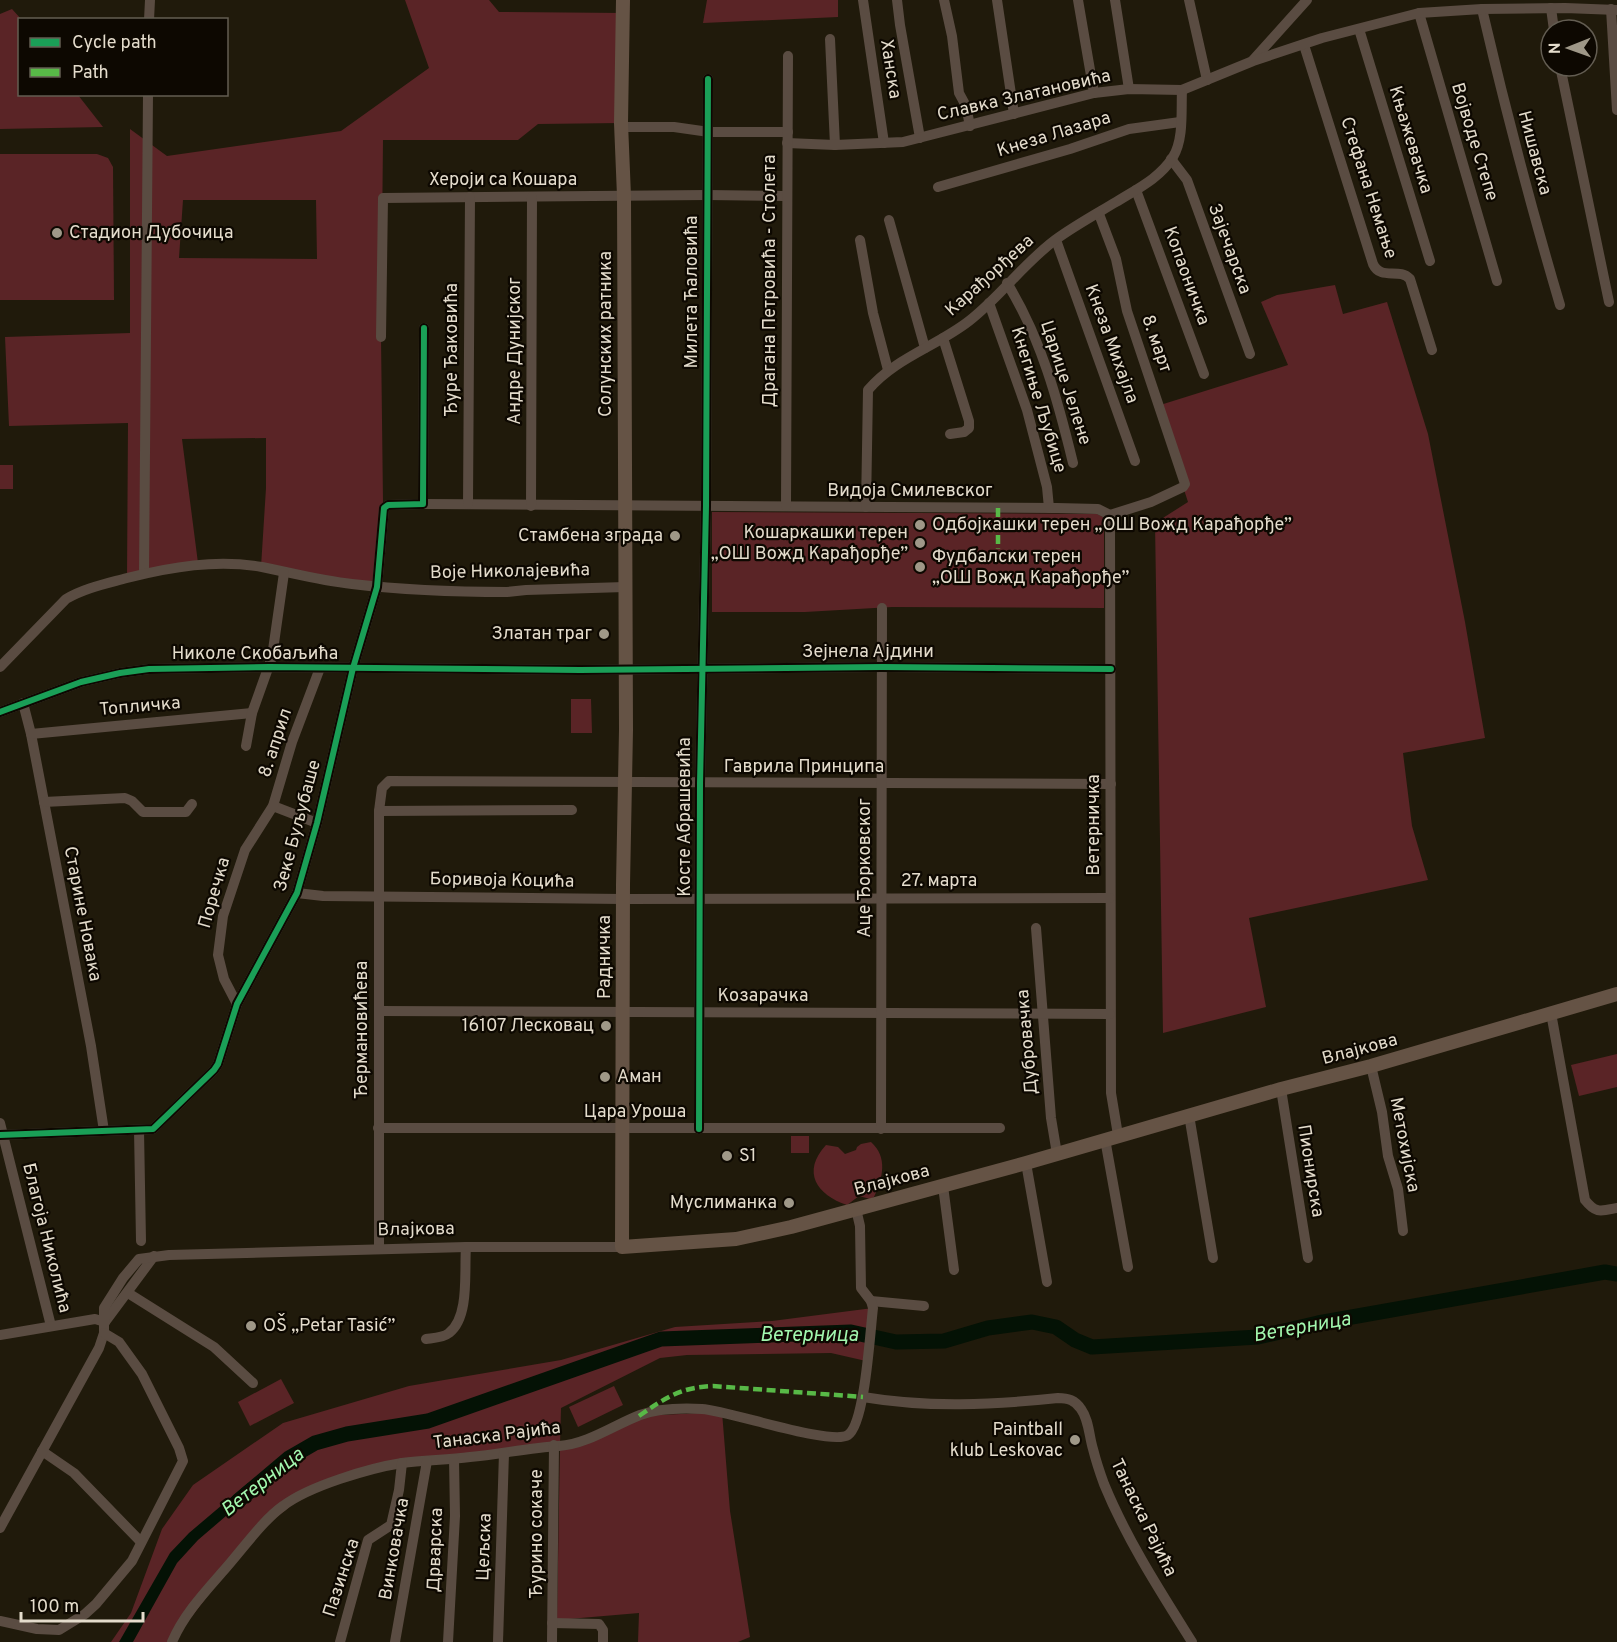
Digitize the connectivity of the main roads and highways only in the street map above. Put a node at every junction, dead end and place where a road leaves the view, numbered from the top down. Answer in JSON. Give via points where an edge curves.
{"nodes":[{"id":1,"x":623,"y":0,"type":"edge"},
{"id":2,"x":625,"y":668,"type":"joint"},
{"id":3,"x":1617,"y":994,"type":"edge"},
{"id":4,"x":622,"y":1247,"type":"joint"}],
"edges":[{"from":1,"to":2,"type":"main road","name":"Солунских ратника"},
{"from":2,"to":4,"type":"main road","name":"Радничка"},
{"from":3,"to":4,"type":"main road","name":"Влајкова","via":[[856,1209],[736,1239]]}]}
